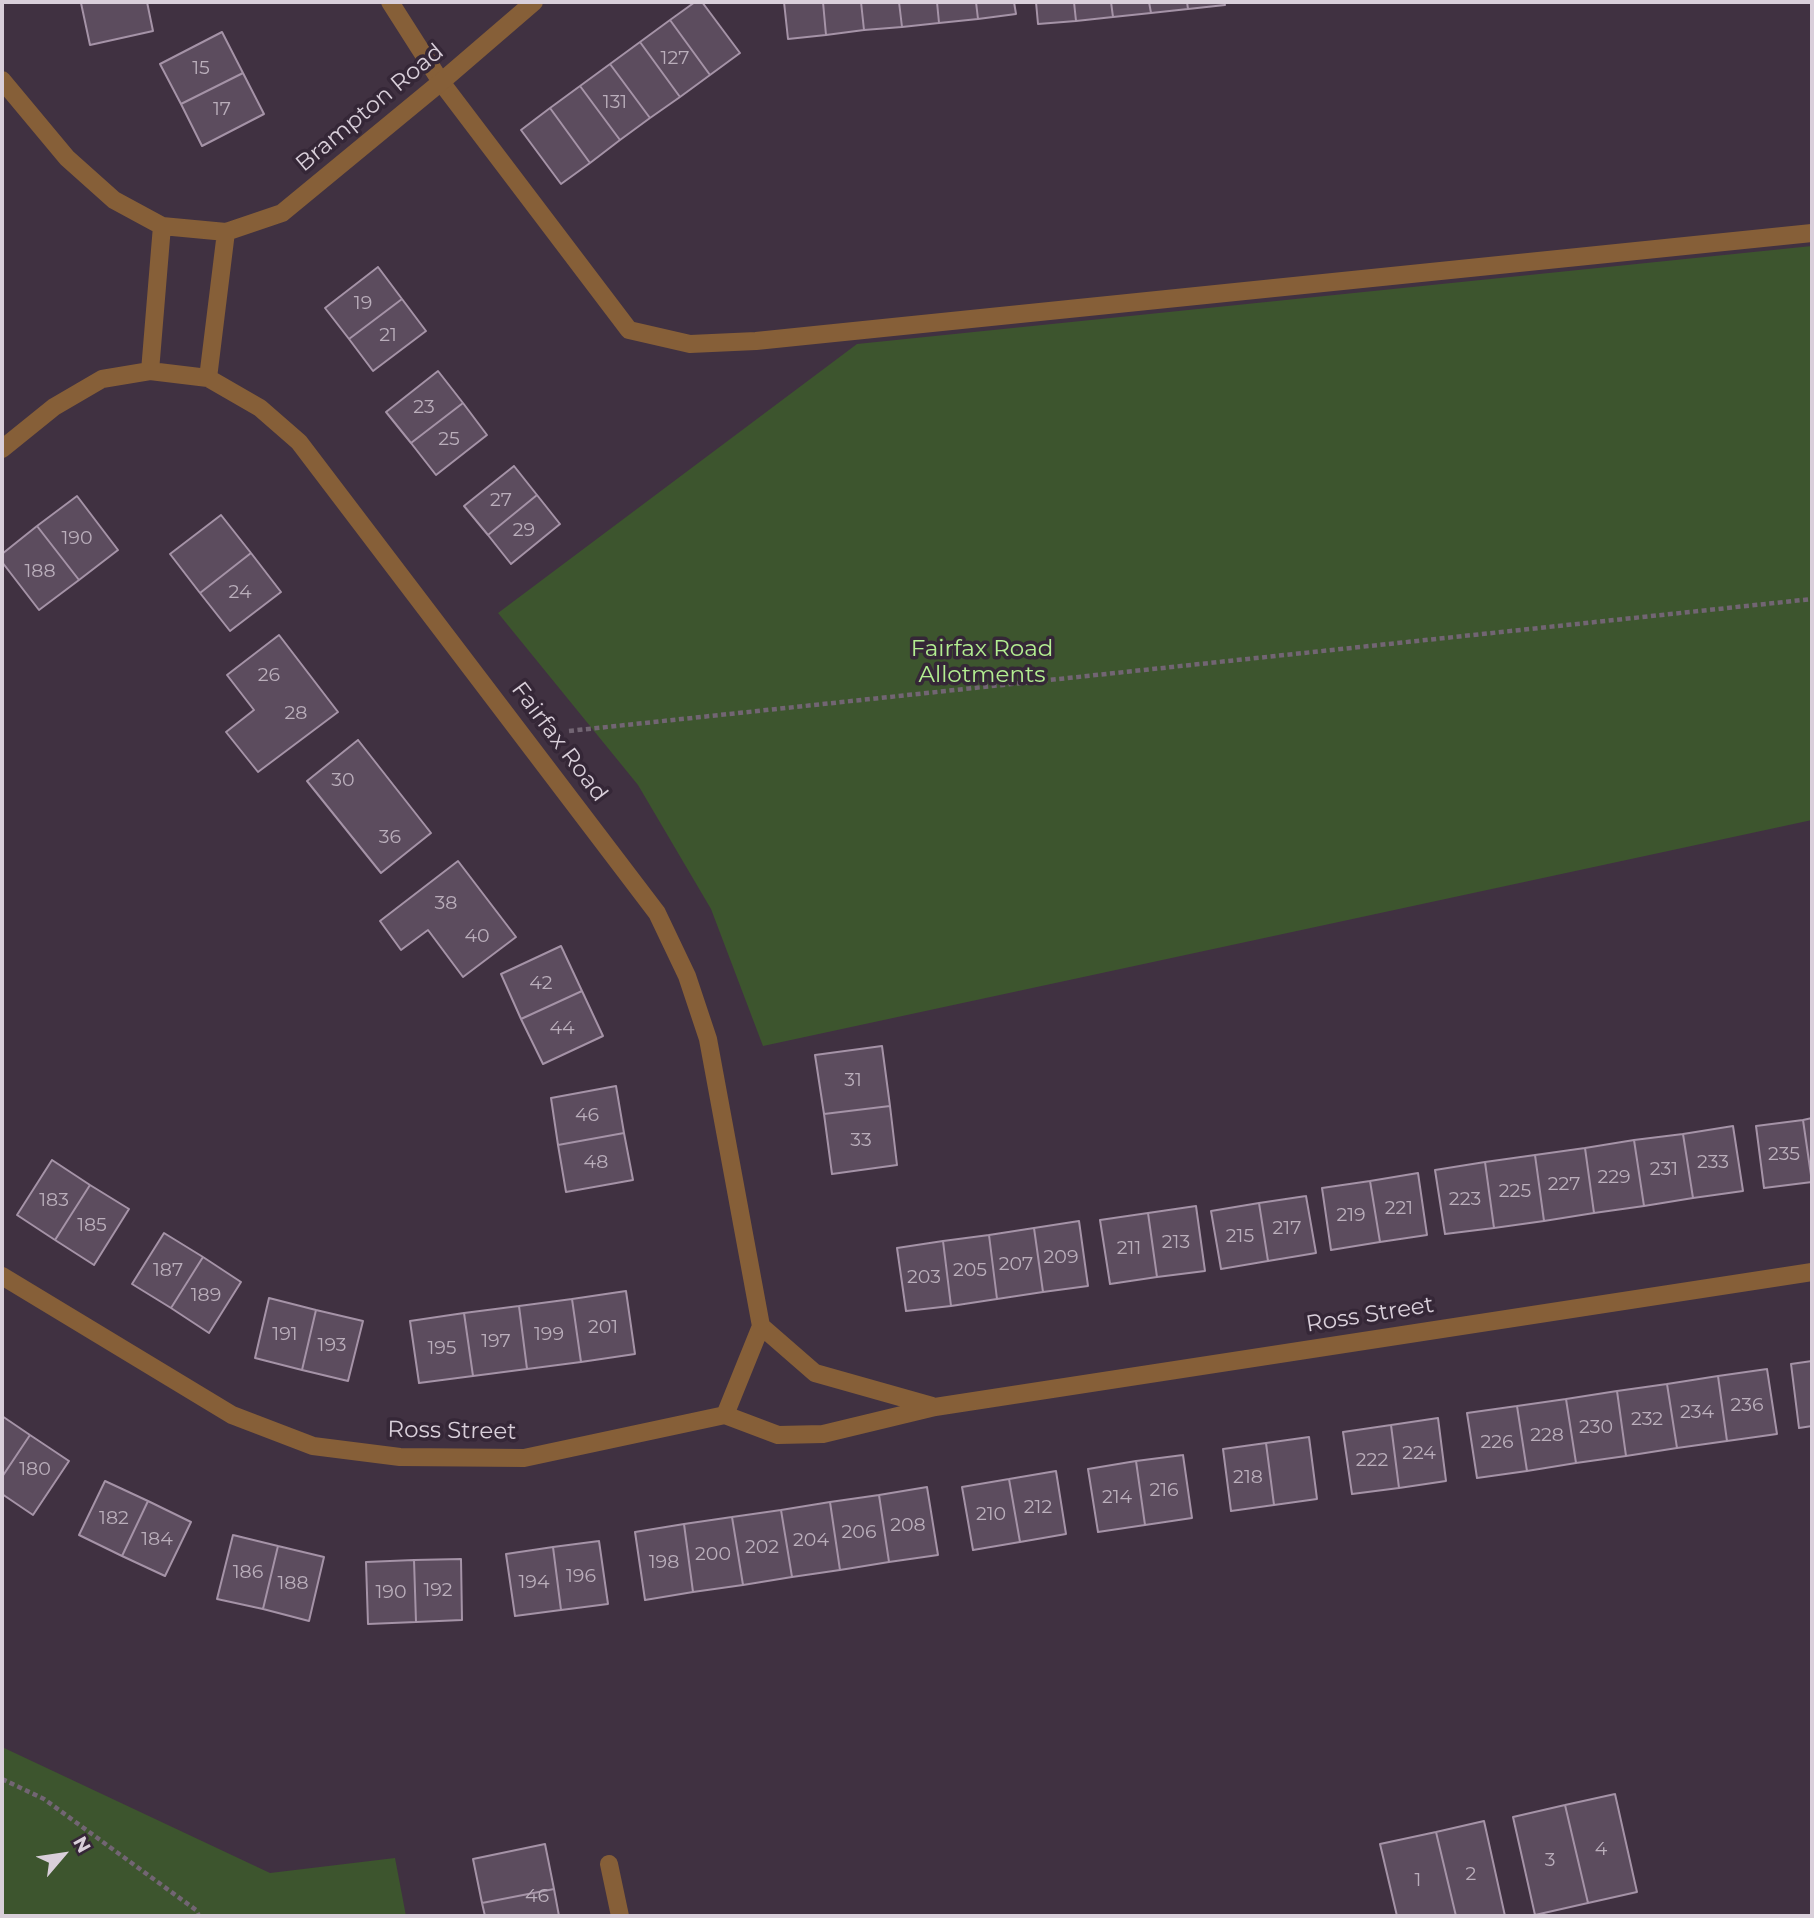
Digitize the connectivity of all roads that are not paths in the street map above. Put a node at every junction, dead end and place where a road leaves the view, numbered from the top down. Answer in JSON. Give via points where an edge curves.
{"nodes":[{"id":1,"x":390,"y":2,"type":"edge"},
{"id":2,"x":534,"y":2,"type":"edge"},
{"id":3,"x":2,"y":80,"type":"edge"},
{"id":4,"x":442,"y":82,"type":"junction"},
{"id":5,"x":162,"y":226,"type":"junction"},
{"id":6,"x":226,"y":232,"type":"junction"},
{"id":7,"x":1812,"y":233,"type":"edge"},
{"id":8,"x":150,"y":371,"type":"junction"},
{"id":9,"x":208,"y":378,"type":"junction"},
{"id":10,"x":2,"y":449,"type":"edge"},
{"id":11,"x":1812,"y":1272,"type":"edge"},
{"id":12,"x":2,"y":1276,"type":"edge"},
{"id":13,"x":761,"y":1326,"type":"junction"},
{"id":14,"x":935,"y":1407,"type":"junction"},
{"id":15,"x":725,"y":1415,"type":"junction"},
{"id":16,"x":609,"y":1864,"type":"dead end"},
{"id":17,"x":620,"y":1916,"type":"edge"}],
"edges":[{"from":1,"to":4,"type":"street"},
{"from":2,"to":4,"type":"street","name":"Brampton Road"},
{"from":3,"to":5,"type":"street","via":[[67,158],[114,200]]},
{"from":4,"to":6,"type":"street","name":"Brampton Road","via":[[282,213]]},
{"from":4,"to":7,"type":"street","via":[[629,330],[690,344],[756,341]]},
{"from":5,"to":6,"type":"street"},
{"from":5,"to":8,"type":"street"},
{"from":6,"to":9,"type":"street"},
{"from":8,"to":9,"type":"street"},
{"from":8,"to":10,"type":"street","via":[[102,379],[54,407]]},
{"from":9,"to":13,"type":"street","name":"Fairfax Road","via":[[260,408],[299,442],[657,913],[687,976],[708,1039]]},
{"from":11,"to":14,"type":"street","name":"Ross Street"},
{"from":12,"to":15,"type":"street","name":"Ross Street","via":[[232,1415],[313,1446],[400,1457],[524,1458]]},
{"from":13,"to":14,"type":"street","name":"Ross Street","via":[[815,1373]]},
{"from":13,"to":15,"type":"street"},
{"from":14,"to":15,"type":"street","name":"Ross Street","via":[[823,1434],[778,1435]]},
{"from":16,"to":17,"type":"street"}]}
